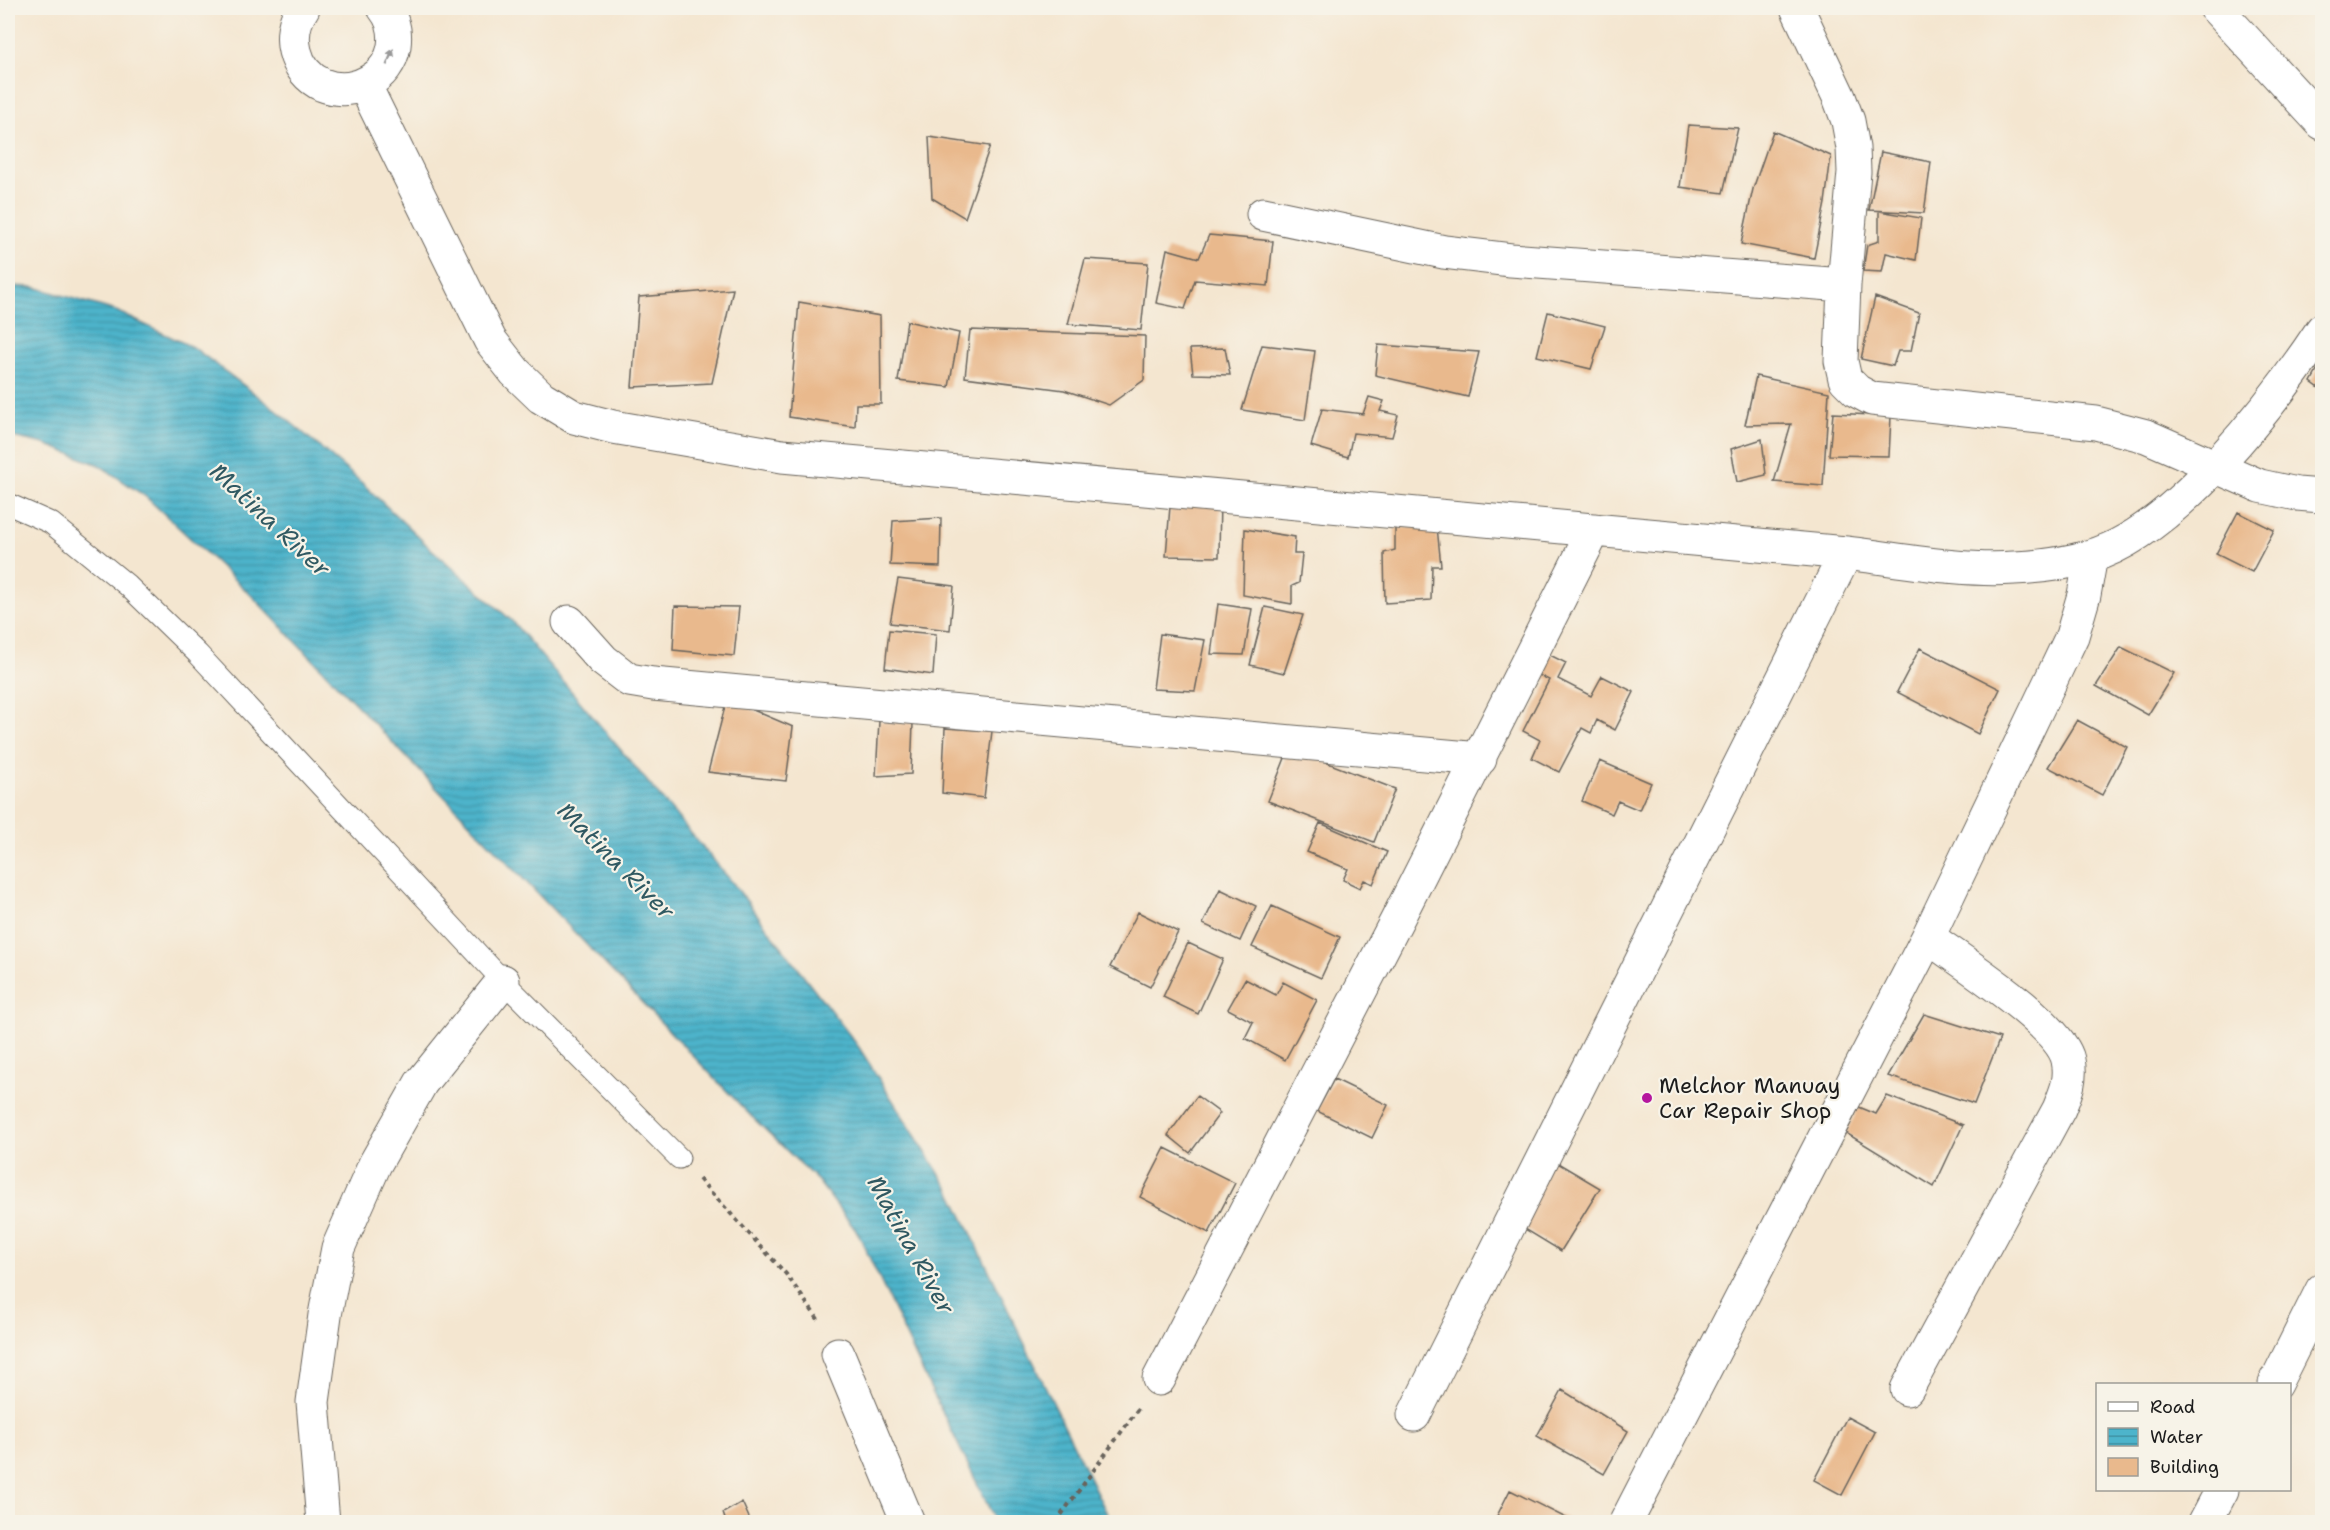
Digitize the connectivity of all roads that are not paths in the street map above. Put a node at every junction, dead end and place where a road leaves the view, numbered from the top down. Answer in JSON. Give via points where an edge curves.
{"nodes":[{"id":1,"x":303,"y":8,"type":"edge"},
{"id":2,"x":384,"y":8,"type":"edge"},
{"id":3,"x":1797,"y":8,"type":"edge"},
{"id":4,"x":2216,"y":8,"type":"edge"},
{"id":5,"x":364,"y":84,"type":"junction"},
{"id":6,"x":2320,"y":114,"type":"edge"},
{"id":7,"x":1263,"y":214,"type":"dead end"},
{"id":8,"x":1844,"y":285,"type":"junction"},
{"id":9,"x":2322,"y":330,"type":"edge"},
{"id":10,"x":2214,"y":467,"type":"junction"},
{"id":11,"x":2322,"y":496,"type":"edge"},
{"id":12,"x":8,"y":504,"type":"edge"},
{"id":13,"x":1594,"y":530,"type":"junction"},
{"id":14,"x":1846,"y":553,"type":"junction"},
{"id":15,"x":2091,"y":556,"type":"junction"},
{"id":16,"x":569,"y":622,"type":"dead end"},
{"id":17,"x":1479,"y":759,"type":"junction"},
{"id":18,"x":1928,"y":937,"type":"junction"},
{"id":19,"x":503,"y":981,"type":"junction"},
{"id":20,"x":679,"y":1158,"type":"road end"},
{"id":21,"x":2322,"y":1290,"type":"edge"},
{"id":22,"x":838,"y":1354,"type":"road end"},
{"id":23,"x":1159,"y":1379,"type":"dead end"},
{"id":24,"x":2276,"y":1383,"type":"edge"},
{"id":25,"x":1907,"y":1389,"type":"dead end"},
{"id":26,"x":1414,"y":1415,"type":"dead end"},
{"id":27,"x":2221,"y":1491,"type":"edge"},
{"id":28,"x":323,"y":1522,"type":"edge"},
{"id":29,"x":908,"y":1522,"type":"edge"},
{"id":30,"x":1626,"y":1522,"type":"edge"},
{"id":31,"x":2205,"y":1522,"type":"edge"}],
"edges":[{"from":1,"to":5,"type":"street","via":[[294,28],[293,43],[302,68],[323,85],[351,88]]},
{"from":5,"to":2,"type":"street","one_way":true,"via":[[386,66],[392,53],[393,25]]},
{"from":3,"to":8,"type":"street","via":[[1839,97],[1853,148]]},
{"from":4,"to":6,"type":"street"},
{"from":5,"to":13,"type":"street","via":[[490,340],[541,397],[574,417],[782,456]]},
{"from":7,"to":8,"type":"street","via":[[1444,252]]},
{"from":8,"to":10,"type":"street","via":[[1841,361],[1845,379],[1872,399],[2096,423],[2145,436]]},
{"from":9,"to":10,"type":"street","via":[[2266,407]]},
{"from":10,"to":11,"type":"street","via":[[2260,486]]},
{"from":10,"to":15,"type":"street","via":[[2160,517],[2125,541]]},
{"from":12,"to":19,"type":"lane","via":[[51,523],[127,585],[198,654]]},
{"from":13,"to":14,"type":"street"},
{"from":13,"to":17,"type":"street"},
{"from":14,"to":15,"type":"street","via":[[2014,568]]},
{"from":14,"to":26,"type":"street"},
{"from":15,"to":18,"type":"street","via":[[2072,636]]},
{"from":16,"to":17,"type":"street","via":[[603,660],[628,680],[653,684]]},
{"from":17,"to":23,"type":"street"},
{"from":18,"to":25,"type":"street","via":[[2053,1033],[2068,1058],[2070,1080],[2059,1109]]},
{"from":18,"to":30,"type":"street"},
{"from":19,"to":20,"type":"lane"},
{"from":19,"to":28,"type":"street","via":[[421,1083],[375,1164],[338,1248],[312,1402]]},
{"from":21,"to":24,"type":"street"},
{"from":22,"to":29,"type":"street"},
{"from":27,"to":31,"type":"street"}]}
